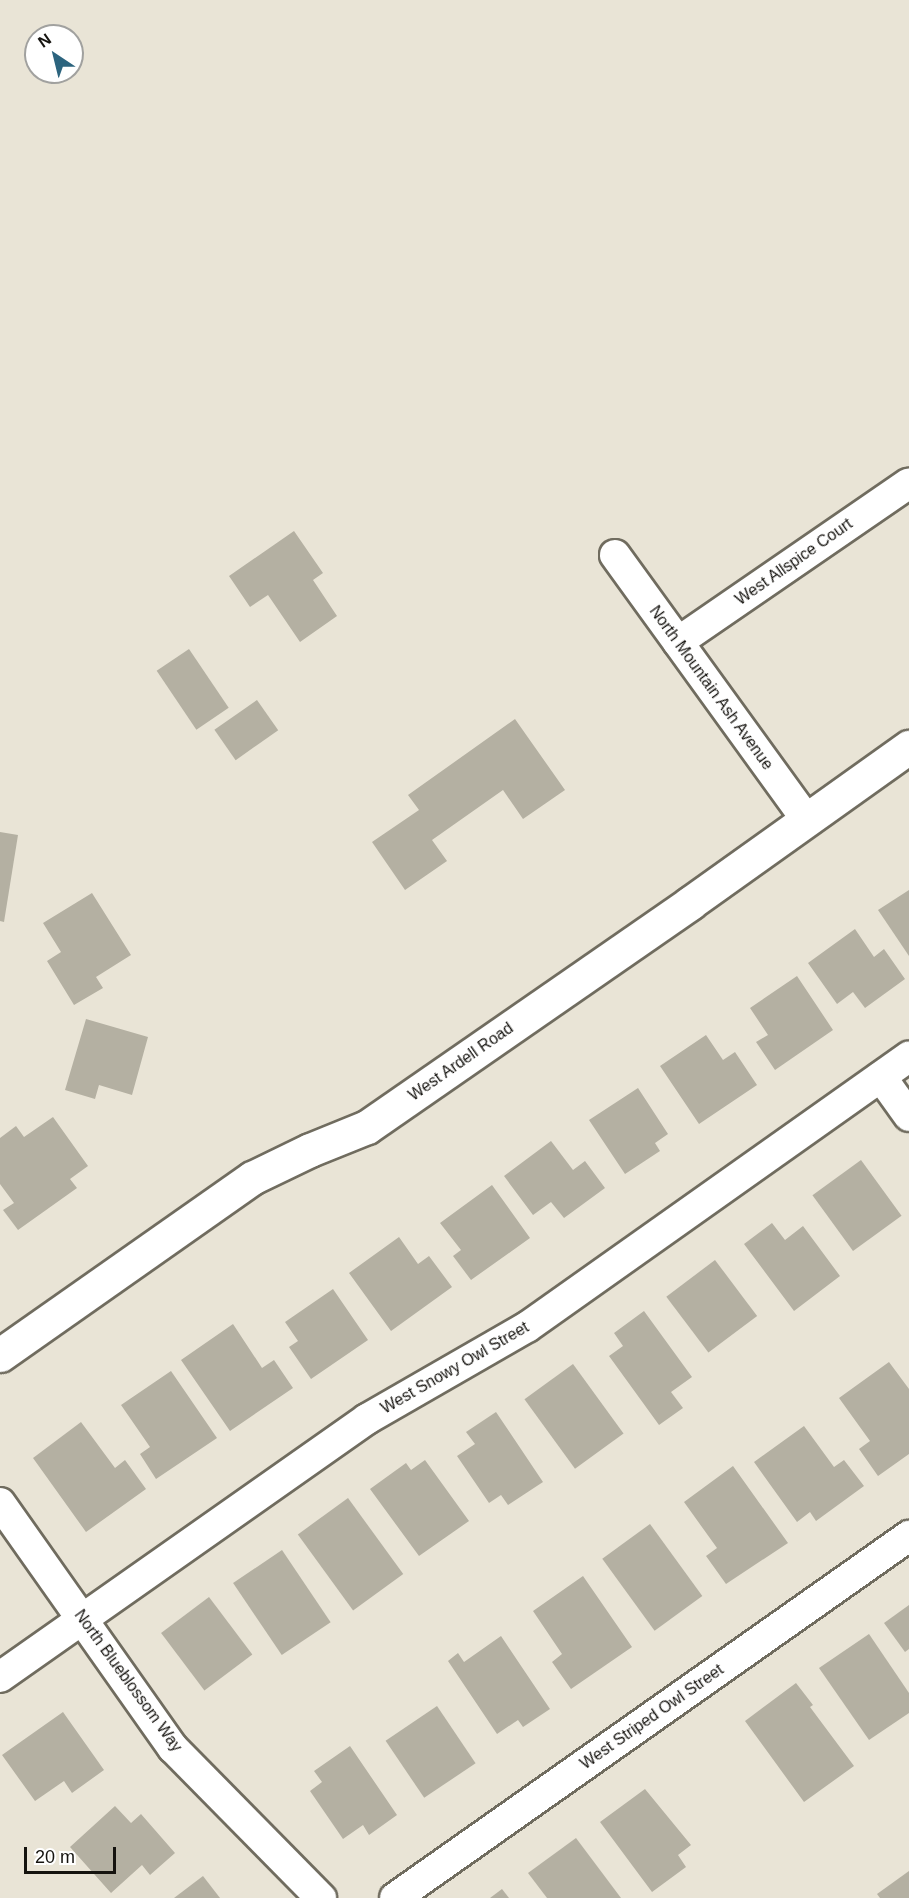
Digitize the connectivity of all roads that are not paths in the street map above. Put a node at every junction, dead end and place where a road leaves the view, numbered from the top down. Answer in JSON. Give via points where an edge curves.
{"nodes":[{"id":1,"x":909,"y":483,"type":"edge"},
{"id":2,"x":615,"y":555,"type":"dead end"},
{"id":3,"x":678,"y":642,"type":"junction"},
{"id":4,"x":909,"y":747,"type":"edge"},
{"id":5,"x":807,"y":820,"type":"junction"},
{"id":6,"x":909,"y":1058,"type":"edge"},
{"id":7,"x":881,"y":1077,"type":"junction"},
{"id":8,"x":909,"y":1116,"type":"edge"},
{"id":9,"x":0,"y":1355,"type":"edge"},
{"id":10,"x":0,"y":1503,"type":"edge"},
{"id":11,"x":909,"y":1536,"type":"edge"},
{"id":12,"x":83,"y":1620,"type":"junction"},
{"id":13,"x":0,"y":1677,"type":"edge"},
{"id":14,"x":321,"y":1898,"type":"edge"},
{"id":15,"x":395,"y":1898,"type":"edge"}],
"edges":[{"from":1,"to":3,"type":"street","name":"West Allspice Court"},
{"from":2,"to":3,"type":"street","name":"North Mountain Ash Avenue"},
{"from":3,"to":5,"type":"street","name":"North Mountain Ash Avenue"},
{"from":4,"to":5,"type":"street","name":"West Ardell Road"},
{"from":5,"to":9,"type":"street","name":"West Ardell Road","via":[[367,1126],[252,1178]]},
{"from":6,"to":7,"type":"street","name":"West Snowy Owl Street"},
{"from":7,"to":8,"type":"street"},
{"from":7,"to":12,"type":"street","name":"West Snowy Owl Street","via":[[527,1327],[367,1419]]},
{"from":10,"to":12,"type":"street","name":"North Blueblossom Way"},
{"from":11,"to":15,"type":"street","name":"West Striped Owl Street"},
{"from":12,"to":13,"type":"street","name":"West Snowy Owl Street"},
{"from":12,"to":14,"type":"street","name":"North Blueblossom Way","via":[[173,1748]]}]}
